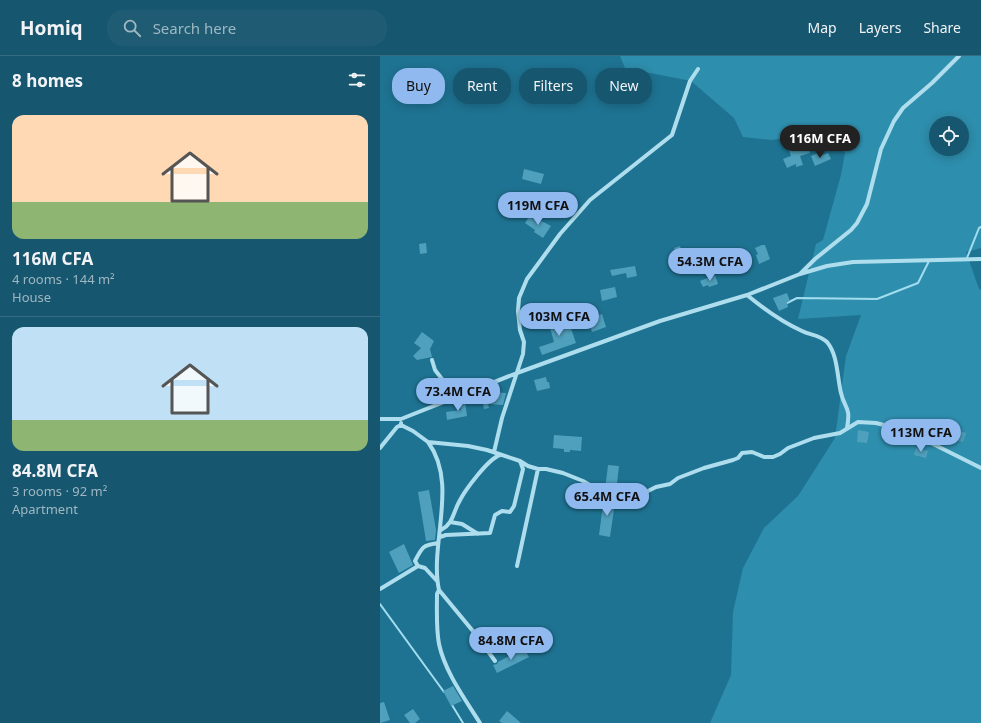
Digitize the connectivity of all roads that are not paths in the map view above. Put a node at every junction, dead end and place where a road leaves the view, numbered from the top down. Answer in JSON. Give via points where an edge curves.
{"nodes":[{"id":1,"x":959,"y":56,"type":"edge"},
{"id":2,"x":698,"y":68,"type":"dead end"},
{"id":3,"x":981,"y":259,"type":"edge"},
{"id":4,"x":800,"y":274,"type":"junction"},
{"id":5,"x":747,"y":295,"type":"junction"},
{"id":6,"x":432,"y":360,"type":"dead end"},
{"id":7,"x":517,"y":373,"type":"junction"},
{"id":8,"x":456,"y":397,"type":"junction"},
{"id":9,"x":380,"y":419,"type":"edge"},
{"id":10,"x":401,"y":419,"type":"junction"},
{"id":11,"x":401,"y":425,"type":"junction"},
{"id":12,"x":847,"y":428,"type":"junction"},
{"id":13,"x":428,"y":442,"type":"junction"},
{"id":14,"x":380,"y":448,"type":"edge"},
{"id":15,"x":494,"y":452,"type":"junction"},
{"id":16,"x":500,"y":455,"type":"junction"},
{"id":17,"x":520,"y":461,"type":"junction"},
{"id":18,"x":981,"y":468,"type":"edge"},
{"id":19,"x":538,"y":469,"type":"junction"},
{"id":20,"x":450,"y":522,"type":"junction"},
{"id":21,"x":441,"y":530,"type":"junction"},
{"id":22,"x":478,"y":534,"type":"junction"},
{"id":23,"x":440,"y":537,"type":"junction"},
{"id":24,"x":438,"y":542,"type":"junction"},
{"id":25,"x":418,"y":566,"type":"junction"},
{"id":26,"x":517,"y":566,"type":"dead end"},
{"id":27,"x":437,"y":581,"type":"junction"},
{"id":28,"x":380,"y":589,"type":"edge"},
{"id":29,"x":439,"y":590,"type":"junction"},
{"id":30,"x":495,"y":661,"type":"dead end"},
{"id":31,"x":480,"y":723,"type":"edge"}],
"edges":[{"from":1,"to":4,"type":"street","via":[[903,108],[894,121],[881,149],[867,204],[857,224]]},
{"from":2,"to":7,"type":"street","via":[[692,77],[672,135],[590,200],[564,228],[527,279],[519,298],[518,320],[524,342]]},
{"from":3,"to":4,"type":"street","via":[[853,262]]},
{"from":4,"to":5,"type":"street"},
{"from":5,"to":7,"type":"street","via":[[660,321]]},
{"from":5,"to":12,"type":"street","via":[[780,319],[827,342],[833,354],[842,396],[849,411]]},
{"from":6,"to":8,"type":"street","via":[[435,370]]},
{"from":7,"to":8,"type":"street"},
{"from":7,"to":15,"type":"street"},
{"from":8,"to":10,"type":"street"},
{"from":9,"to":10,"type":"street"},
{"from":10,"to":11,"type":"street"},
{"from":11,"to":13,"type":"street"},
{"from":11,"to":14,"type":"street"},
{"from":12,"to":18,"type":"street","via":[[865,421],[895,426],[923,437]]},
{"from":12,"to":19,"type":"street","via":[[840,433],[814,438],[788,448],[773,457],[764,457],[752,452],[742,453],[733,460],[704,468],[678,478],[670,484],[656,487],[642,494],[638,501],[629,504],[622,504],[618,502],[618,496],[605,494],[563,473]]},
{"from":13,"to":15,"type":"street","via":[[476,447]]},
{"from":13,"to":21,"type":"street","via":[[441,475]]},
{"from":15,"to":16,"type":"street"},
{"from":16,"to":17,"type":"street"},
{"from":16,"to":20,"type":"street","via":[[491,460],[465,492]]},
{"from":17,"to":19,"type":"street"},
{"from":17,"to":22,"type":"street","via":[[523,469],[514,506],[510,512],[502,511],[495,515],[490,533]]},
{"from":19,"to":26,"type":"street"},
{"from":20,"to":21,"type":"street"},
{"from":20,"to":22,"type":"street","via":[[462,524]]},
{"from":21,"to":23,"type":"street"},
{"from":22,"to":23,"type":"street","via":[[446,534]]},
{"from":23,"to":24,"type":"street"},
{"from":24,"to":25,"type":"street","via":[[425,545],[421,549],[415,561]]},
{"from":24,"to":27,"type":"street"},
{"from":25,"to":27,"type":"street","via":[[425,568]]},
{"from":25,"to":28,"type":"street"},
{"from":27,"to":29,"type":"street"},
{"from":29,"to":30,"type":"street"},
{"from":29,"to":31,"type":"street","via":[[437,630],[442,654],[454,681]]}]}
